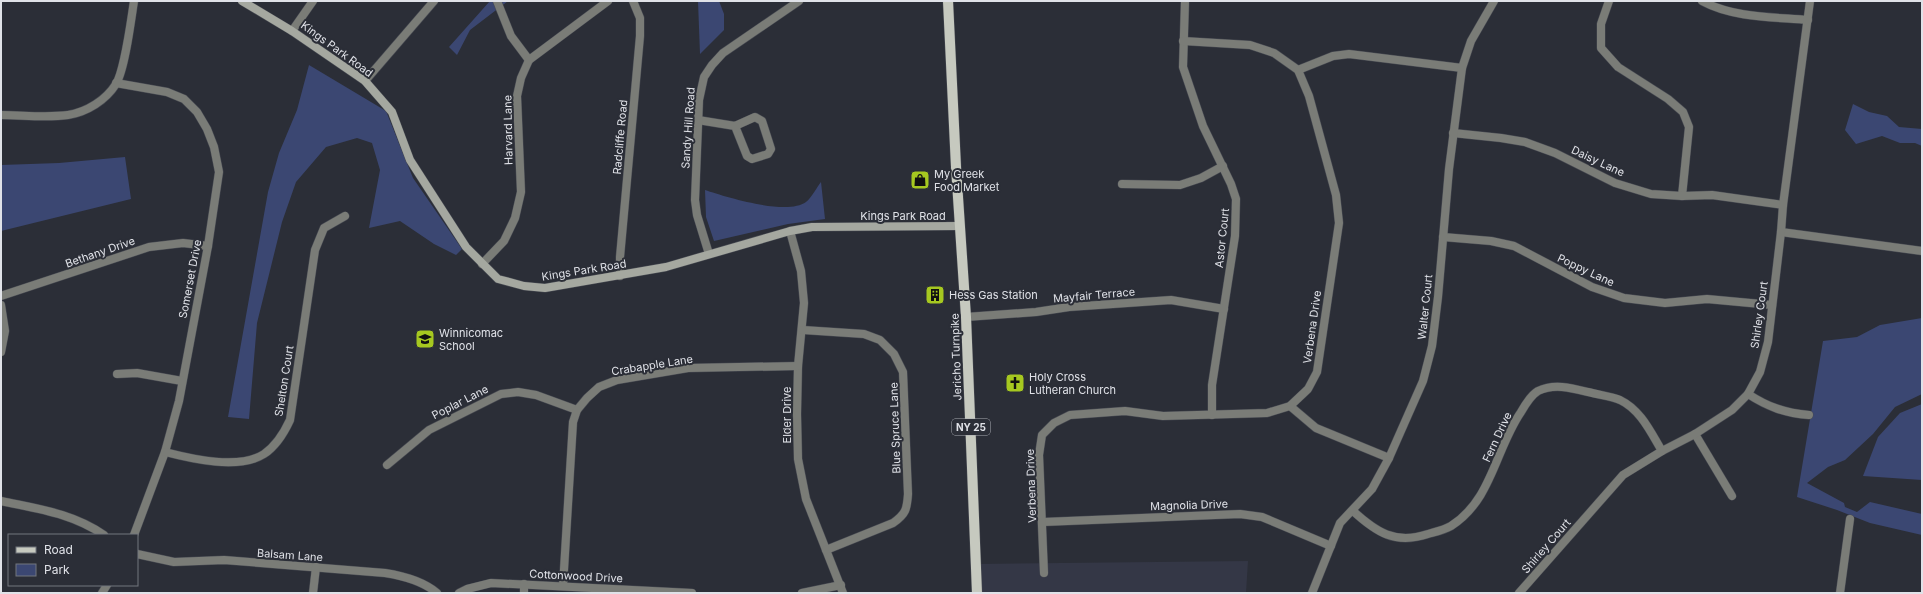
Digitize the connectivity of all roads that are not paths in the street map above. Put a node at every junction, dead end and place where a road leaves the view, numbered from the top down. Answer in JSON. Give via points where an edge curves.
{"nodes":[{"id":1,"x":134,"y":1,"type":"edge"},
{"id":2,"x":242,"y":1,"type":"edge"},
{"id":3,"x":313,"y":1,"type":"edge"},
{"id":4,"x":434,"y":1,"type":"edge"},
{"id":5,"x":497,"y":1,"type":"edge"},
{"id":6,"x":608,"y":1,"type":"edge"},
{"id":7,"x":633,"y":1,"type":"edge"},
{"id":8,"x":799,"y":1,"type":"edge"},
{"id":9,"x":948,"y":1,"type":"edge"},
{"id":10,"x":1185,"y":1,"type":"edge"},
{"id":11,"x":1494,"y":1,"type":"edge"},
{"id":12,"x":1609,"y":1,"type":"edge"},
{"id":13,"x":1702,"y":1,"type":"edge"},
{"id":14,"x":1810,"y":1,"type":"edge"},
{"id":15,"x":1808,"y":20,"type":"junction"},
{"id":16,"x":292,"y":30,"type":"junction"},
{"id":17,"x":1183,"y":41,"type":"junction"},
{"id":18,"x":529,"y":60,"type":"junction"},
{"id":19,"x":1462,"y":68,"type":"junction"},
{"id":20,"x":1298,"y":70,"type":"junction"},
{"id":21,"x":365,"y":81,"type":"junction"},
{"id":22,"x":116,"y":83,"type":"junction"},
{"id":23,"x":1,"y":115,"type":"edge"},
{"id":24,"x":698,"y":120,"type":"junction"},
{"id":25,"x":735,"y":126,"type":"junction"},
{"id":26,"x":1453,"y":133,"type":"junction"},
{"id":27,"x":1223,"y":166,"type":"junction"},
{"id":28,"x":1122,"y":184,"type":"dead end"},
{"id":29,"x":1682,"y":196,"type":"junction"},
{"id":30,"x":1783,"y":205,"type":"junction"},
{"id":31,"x":345,"y":216,"type":"dead end"},
{"id":32,"x":960,"y":226,"type":"junction"},
{"id":33,"x":790,"y":231,"type":"junction"},
{"id":34,"x":1781,"y":232,"type":"junction"},
{"id":35,"x":1443,"y":236,"type":"junction"},
{"id":36,"x":208,"y":246,"type":"junction"},
{"id":37,"x":1922,"y":251,"type":"edge"},
{"id":38,"x":709,"y":254,"type":"junction"},
{"id":39,"x":482,"y":264,"type":"junction"},
{"id":40,"x":620,"y":276,"type":"junction"},
{"id":41,"x":1,"y":296,"type":"edge"},
{"id":42,"x":1,"y":305,"type":"edge"},
{"id":43,"x":1772,"y":305,"type":"junction"},
{"id":44,"x":1224,"y":308,"type":"junction"},
{"id":45,"x":966,"y":317,"type":"junction"},
{"id":46,"x":802,"y":330,"type":"junction"},
{"id":47,"x":1,"y":352,"type":"edge"},
{"id":48,"x":798,"y":366,"type":"junction"},
{"id":49,"x":117,"y":374,"type":"dead end"},
{"id":50,"x":182,"y":381,"type":"junction"},
{"id":51,"x":1748,"y":394,"type":"junction"},
{"id":52,"x":1290,"y":406,"type":"junction"},
{"id":53,"x":577,"y":410,"type":"junction"},
{"id":54,"x":1212,"y":415,"type":"junction"},
{"id":55,"x":1809,"y":415,"type":"dead end"},
{"id":56,"x":1695,"y":434,"type":"junction"},
{"id":57,"x":1662,"y":451,"type":"junction"},
{"id":58,"x":165,"y":452,"type":"junction"},
{"id":59,"x":1389,"y":458,"type":"junction"},
{"id":60,"x":386,"y":465,"type":"dead end"},
{"id":61,"x":1732,"y":496,"type":"dead end"},
{"id":62,"x":1,"y":501,"type":"edge"},
{"id":63,"x":1353,"y":511,"type":"junction"},
{"id":64,"x":1850,"y":519,"type":"dead end"},
{"id":65,"x":1043,"y":522,"type":"junction"},
{"id":66,"x":102,"y":534,"type":"edge"},
{"id":67,"x":134,"y":534,"type":"edge"},
{"id":68,"x":1331,"y":546,"type":"junction"},
{"id":69,"x":826,"y":550,"type":"junction"},
{"id":70,"x":138,"y":554,"type":"edge"},
{"id":71,"x":316,"y":567,"type":"junction"},
{"id":72,"x":1044,"y":573,"type":"dead end"},
{"id":73,"x":524,"y":584,"type":"junction"},
{"id":74,"x":563,"y":586,"type":"junction"},
{"id":75,"x":842,"y":589,"type":"edge"},
{"id":76,"x":1522,"y":592,"type":"edge"},
{"id":77,"x":313,"y":593,"type":"edge"},
{"id":78,"x":438,"y":593,"type":"edge"},
{"id":79,"x":459,"y":593,"type":"edge"},
{"id":80,"x":524,"y":593,"type":"edge"},
{"id":81,"x":692,"y":593,"type":"edge"},
{"id":82,"x":802,"y":593,"type":"edge"},
{"id":83,"x":977,"y":593,"type":"edge"},
{"id":84,"x":1312,"y":593,"type":"edge"},
{"id":85,"x":1840,"y":593,"type":"edge"}],
"edges":[{"from":1,"to":22,"type":"street"},
{"from":2,"to":16,"type":"street","name":"Kings Park Road"},
{"from":3,"to":16,"type":"street"},
{"from":4,"to":21,"type":"street"},
{"from":5,"to":18,"type":"street","via":[[511,36]]},
{"from":6,"to":18,"type":"street","name":"Harvard Lane"},
{"from":7,"to":40,"type":"street","name":"Radcliffe Road","via":[[640,18],[640,36]]},
{"from":8,"to":24,"type":"street","name":"Sandy Hill Road","via":[[723,53],[712,65],[704,77],[700,90]]},
{"from":9,"to":32,"type":"main road","name":"Jericho Turnpike","number":"NY 25"},
{"from":10,"to":17,"type":"street","name":"Astor Court"},
{"from":11,"to":19,"type":"street","name":"Walter Court","via":[[1471,41]]},
{"from":12,"to":29,"type":"street","via":[[1601,24],[1602,48],[1618,68],[1668,99],[1683,112],[1690,128]]},
{"from":13,"to":15,"type":"street","via":[[1741,13]]},
{"from":14,"to":15,"type":"street","name":"Shirley Court"},
{"from":15,"to":30,"type":"street","name":"Shirley Court"},
{"from":16,"to":21,"type":"street","name":"Kings Park Road"},
{"from":17,"to":20,"type":"street","via":[[1250,46],[1274,53]]},
{"from":17,"to":27,"type":"street","name":"Astor Court","via":[[1183,67],[1203,126]]},
{"from":18,"to":39,"type":"street","name":"Harvard Lane","via":[[517,96],[521,192],[515,218],[504,241]]},
{"from":19,"to":20,"type":"street","via":[[1349,54],[1333,56]]},
{"from":19,"to":26,"type":"street","name":"Walter Court"},
{"from":20,"to":52,"type":"street","name":"Verbena Drive","via":[[1324,146],[1336,195],[1339,223],[1317,372],[1308,388]]},
{"from":21,"to":39,"type":"street","name":"Kings Park Road","via":[[392,112],[410,160],[466,247]]},
{"from":22,"to":23,"type":"street","via":[[98,102],[69,115]]},
{"from":22,"to":36,"type":"street","name":"Somerset Drive","via":[[167,92],[184,99],[197,112],[207,129],[219,172]]},
{"from":24,"to":25,"type":"street"},
{"from":24,"to":38,"type":"street","name":"Sandy Hill Road","via":[[695,200]]},
{"from":25,"to":25,"type":"street","via":[[748,156],[752,159],[768,154],[770,149],[762,120],[755,117]]},
{"from":26,"to":29,"type":"street","name":"Daisy Lane","via":[[1525,142],[1555,153],[1615,183],[1651,194]]},
{"from":26,"to":35,"type":"street","name":"Walter Court"},
{"from":27,"to":28,"type":"street","via":[[1201,178],[1180,185]]},
{"from":27,"to":44,"type":"street","name":"Astor Court","via":[[1236,199],[1237,215]]},
{"from":29,"to":30,"type":"street","name":"Daisy Lane","via":[[1712,195]]},
{"from":30,"to":34,"type":"street","name":"Shirley Court"},
{"from":31,"to":58,"type":"street","name":"Shelton Court","via":[[324,228],[315,250],[290,420],[281,438],[264,454],[243,461],[221,462],[186,458]]},
{"from":32,"to":33,"type":"street","name":"Kings Park Road","via":[[812,227]]},
{"from":32,"to":45,"type":"main road","name":"Jericho Turnpike","number":"NY 25"},
{"from":33,"to":38,"type":"street","name":"Kings Park Road"},
{"from":33,"to":46,"type":"street","name":"Elder Drive","via":[[801,271],[804,303]]},
{"from":34,"to":37,"type":"street"},
{"from":34,"to":43,"type":"street","name":"Shirley Court"},
{"from":35,"to":43,"type":"street","name":"Poppy Lane","via":[[1514,246],[1592,287],[1624,298],[1665,303],[1707,299]]},
{"from":35,"to":59,"type":"street","name":"Walter Court","via":[[1432,346],[1423,381]]},
{"from":36,"to":41,"type":"street","name":"Bethany Drive","via":[[183,243],[149,247]]},
{"from":36,"to":50,"type":"street","name":"Somerset Drive"},
{"from":38,"to":40,"type":"street","name":"Kings Park Road","via":[[666,267]]},
{"from":39,"to":40,"type":"street","name":"Kings Park Road","via":[[498,279],[545,288]]},
{"from":42,"to":47,"type":"street","via":[[5,331]]},
{"from":43,"to":51,"type":"street","name":"Shirley Court","via":[[1766,350],[1760,372]]},
{"from":44,"to":45,"type":"street","name":"Mayfair Terrace","via":[[1171,300]]},
{"from":44,"to":54,"type":"street","name":"Astor Court","via":[[1212,385]]},
{"from":45,"to":83,"type":"main road","name":"Jericho Turnpike","number":"NY 25"},
{"from":46,"to":48,"type":"street","name":"Elder Drive"},
{"from":46,"to":69,"type":"street","name":"Blue Spruce Lane","via":[[864,334],[880,340],[894,354],[903,372],[908,494],[903,517]]},
{"from":48,"to":53,"type":"street","name":"Crabapple Lane","via":[[688,368],[616,380],[599,387]]},
{"from":48,"to":69,"type":"street","name":"Elder Drive","via":[[798,459],[806,499]]},
{"from":49,"to":50,"type":"street","via":[[137,373]]},
{"from":50,"to":58,"type":"street","name":"Somerset Drive"},
{"from":51,"to":55,"type":"street","via":[[1775,409]]},
{"from":51,"to":56,"type":"street","name":"Shirley Court","via":[[1732,410]]},
{"from":52,"to":54,"type":"street","name":"Verbena Drive","via":[[1267,413]]},
{"from":52,"to":59,"type":"street","via":[[1316,428]]},
{"from":53,"to":60,"type":"street","name":"Poplar Lane","via":[[536,395],[518,392],[501,394],[429,430]]},
{"from":53,"to":74,"type":"street","name":"Crabapple Lane","via":[[570,435]]},
{"from":54,"to":65,"type":"street","name":"Verbena Drive","via":[[1163,416],[1125,411],[1070,415],[1054,423],[1042,435],[1039,455]]},
{"from":56,"to":57,"type":"street","name":"Shirley Court"},
{"from":56,"to":61,"type":"street"},
{"from":57,"to":63,"type":"street","name":"Fern Drive","via":[[1637,411],[1620,400],[1555,386],[1537,392],[1515,420],[1488,483],[1472,509],[1450,527],[1407,539],[1389,537],[1372,528]]},
{"from":57,"to":76,"type":"street","name":"Shirley Court","via":[[1623,475]]},
{"from":58,"to":67,"type":"street","name":"Somerset Drive"},
{"from":59,"to":63,"type":"street","name":"Walter Court","via":[[1372,489]]},
{"from":62,"to":66,"type":"street","via":[[59,513],[87,524]]},
{"from":63,"to":68,"type":"street","name":"Walter Court","via":[[1340,523]]},
{"from":64,"to":85,"type":"street"},
{"from":65,"to":68,"type":"street","name":"Magnolia Drive","via":[[1240,514],[1262,517]]},
{"from":65,"to":72,"type":"street","name":"Verbena Drive"},
{"from":68,"to":84,"type":"street","name":"Walter Court"},
{"from":69,"to":75,"type":"street","name":"Elder Drive"},
{"from":70,"to":71,"type":"street","name":"Balsam Lane","via":[[174,562],[224,560]]},
{"from":71,"to":77,"type":"street"},
{"from":71,"to":78,"type":"street","name":"Balsam Lane","via":[[399,575],[428,586]]},
{"from":73,"to":74,"type":"street","name":"Cottonwood Drive"},
{"from":73,"to":79,"type":"street","name":"Cottonwood Drive","via":[[491,583]]},
{"from":73,"to":80,"type":"street"},
{"from":74,"to":81,"type":"street","name":"Cottonwood Drive"},
{"from":75,"to":82,"type":"street"}]}
